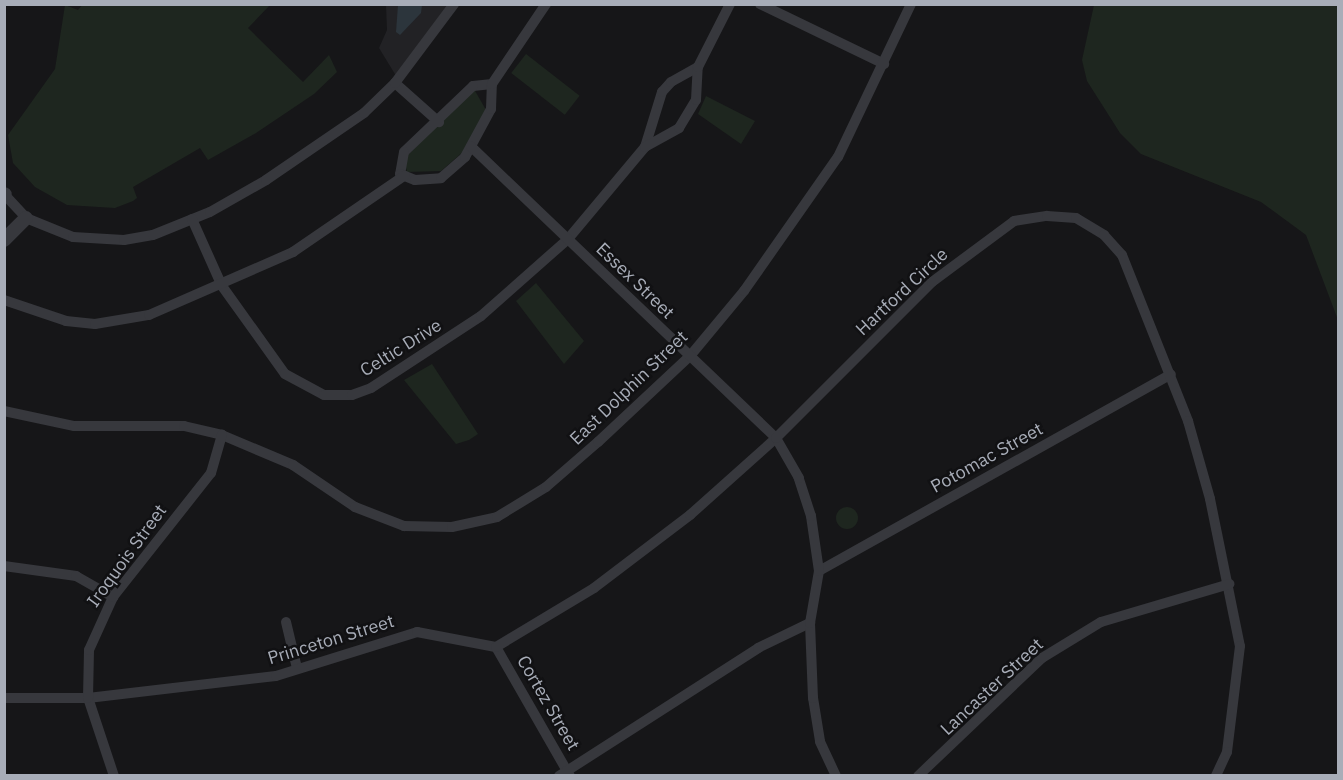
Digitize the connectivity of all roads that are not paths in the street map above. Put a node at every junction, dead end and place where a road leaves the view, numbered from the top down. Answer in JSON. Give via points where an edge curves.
{"nodes":[{"id":1,"x":454,"y":4,"type":"edge"},
{"id":2,"x":546,"y":4,"type":"edge"},
{"id":3,"x":730,"y":4,"type":"edge"},
{"id":4,"x":760,"y":4,"type":"edge"},
{"id":5,"x":911,"y":4,"type":"edge"},
{"id":6,"x":884,"y":64,"type":"junction"},
{"id":7,"x":698,"y":67,"type":"junction"},
{"id":8,"x":395,"y":83,"type":"junction"},
{"id":9,"x":492,"y":84,"type":"junction"},
{"id":10,"x":439,"y":122,"type":"junction"},
{"id":11,"x":471,"y":147,"type":"junction"},
{"id":12,"x":645,"y":147,"type":"junction"},
{"id":13,"x":404,"y":176,"type":"junction"},
{"id":14,"x":5,"y":194,"type":"edge"},
{"id":15,"x":26,"y":218,"type":"junction"},
{"id":16,"x":192,"y":219,"type":"junction"},
{"id":17,"x":4,"y":240,"type":"edge"},
{"id":18,"x":568,"y":240,"type":"junction"},
{"id":19,"x":222,"y":286,"type":"junction"},
{"id":20,"x":4,"y":300,"type":"edge"},
{"id":21,"x":690,"y":356,"type":"junction"},
{"id":22,"x":1171,"y":374,"type":"junction"},
{"id":23,"x":4,"y":411,"type":"edge"},
{"id":24,"x":222,"y":435,"type":"junction"},
{"id":25,"x":776,"y":438,"type":"junction"},
{"id":26,"x":4,"y":566,"type":"edge"},
{"id":27,"x":819,"y":571,"type":"junction"},
{"id":28,"x":1228,"y":584,"type":"junction"},
{"id":29,"x":113,"y":597,"type":"junction"},
{"id":30,"x":286,"y":622,"type":"dead end"},
{"id":31,"x":810,"y":623,"type":"junction"},
{"id":32,"x":496,"y":647,"type":"junction"},
{"id":33,"x":297,"y":668,"type":"junction"},
{"id":34,"x":4,"y":698,"type":"edge"},
{"id":35,"x":88,"y":698,"type":"junction"},
{"id":36,"x":566,"y":774,"type":"edge"},
{"id":37,"x":114,"y":776,"type":"edge"},
{"id":38,"x":836,"y":776,"type":"edge"},
{"id":39,"x":918,"y":776,"type":"edge"},
{"id":40,"x":1216,"y":776,"type":"edge"}],
"edges":[{"from":1,"to":8,"type":"street"},
{"from":2,"to":9,"type":"street"},
{"from":3,"to":7,"type":"street","name":"Celtic Drive"},
{"from":4,"to":6,"type":"street"},
{"from":5,"to":6,"type":"street","name":"East Dolphin Street"},
{"from":6,"to":21,"type":"street","name":"East Dolphin Street","via":[[838,157],[794,223]]},
{"from":7,"to":12,"type":"street","name":"Celtic Drive","via":[[671,82],[662,92]]},
{"from":7,"to":12,"type":"street","name":"Celtic Drive","via":[[696,100],[690,115],[668,136]]},
{"from":8,"to":10,"type":"street"},
{"from":8,"to":16,"type":"street","via":[[364,113],[266,180]]},
{"from":9,"to":10,"type":"street","via":[[473,86]]},
{"from":9,"to":11,"type":"street","via":[[491,110]]},
{"from":10,"to":13,"type":"street","via":[[404,152],[400,162]]},
{"from":11,"to":13,"type":"street","via":[[441,178]]},
{"from":11,"to":18,"type":"street","name":"Essex Street"},
{"from":12,"to":18,"type":"street","name":"Celtic Drive"},
{"from":13,"to":19,"type":"street","via":[[293,252]]},
{"from":14,"to":15,"type":"street"},
{"from":15,"to":16,"type":"street","via":[[74,237],[123,240],[153,235]]},
{"from":15,"to":17,"type":"street"},
{"from":16,"to":19,"type":"street","name":"Celtic Drive"},
{"from":18,"to":19,"type":"street","name":"Celtic Drive","via":[[481,316],[419,360],[352,395],[324,395],[285,374]]},
{"from":18,"to":21,"type":"street","name":"Essex Street"},
{"from":19,"to":20,"type":"street","via":[[148,315],[94,324],[41,316]]},
{"from":21,"to":24,"type":"street","name":"East Dolphin Street","via":[[546,487],[497,517],[452,527],[404,526],[379,519],[293,465]]},
{"from":21,"to":25,"type":"street","name":"Essex Street"},
{"from":22,"to":25,"type":"street","name":"Hartford Circle","via":[[1122,255],[1104,236],[1076,218],[1047,216],[1014,221],[932,282]]},
{"from":22,"to":27,"type":"street","name":"Potomac Street"},
{"from":22,"to":28,"type":"street","name":"Hartford Circle","via":[[1210,499]]},
{"from":23,"to":24,"type":"street","name":"East Dolphin Street","via":[[74,426],[184,426]]},
{"from":24,"to":29,"type":"street","name":"Iroquois Street","via":[[211,473]]},
{"from":25,"to":27,"type":"street","via":[[799,478],[811,516]]},
{"from":25,"to":32,"type":"street","via":[[690,515],[603,581]]},
{"from":26,"to":29,"type":"street","via":[[76,576]]},
{"from":27,"to":31,"type":"street"},
{"from":28,"to":39,"type":"street","name":"Lancaster Street","via":[[1101,622],[1042,658]]},
{"from":28,"to":40,"type":"street","name":"Hartford Circle","via":[[1240,646],[1227,752]]},
{"from":29,"to":35,"type":"street","name":"Iroquois Street","via":[[89,650]]},
{"from":30,"to":33,"type":"street"},
{"from":31,"to":36,"type":"street","via":[[758,648]]},
{"from":31,"to":38,"type":"street","via":[[819,730]]},
{"from":32,"to":33,"type":"street","name":"Princeton Street","via":[[417,632]]},
{"from":32,"to":36,"type":"street","name":"Cortez Street"},
{"from":33,"to":35,"type":"street","name":"Princeton Street","via":[[276,676]]},
{"from":34,"to":35,"type":"street","name":"Princeton Street"},
{"from":35,"to":37,"type":"street","name":"Iroquois Street"}]}
